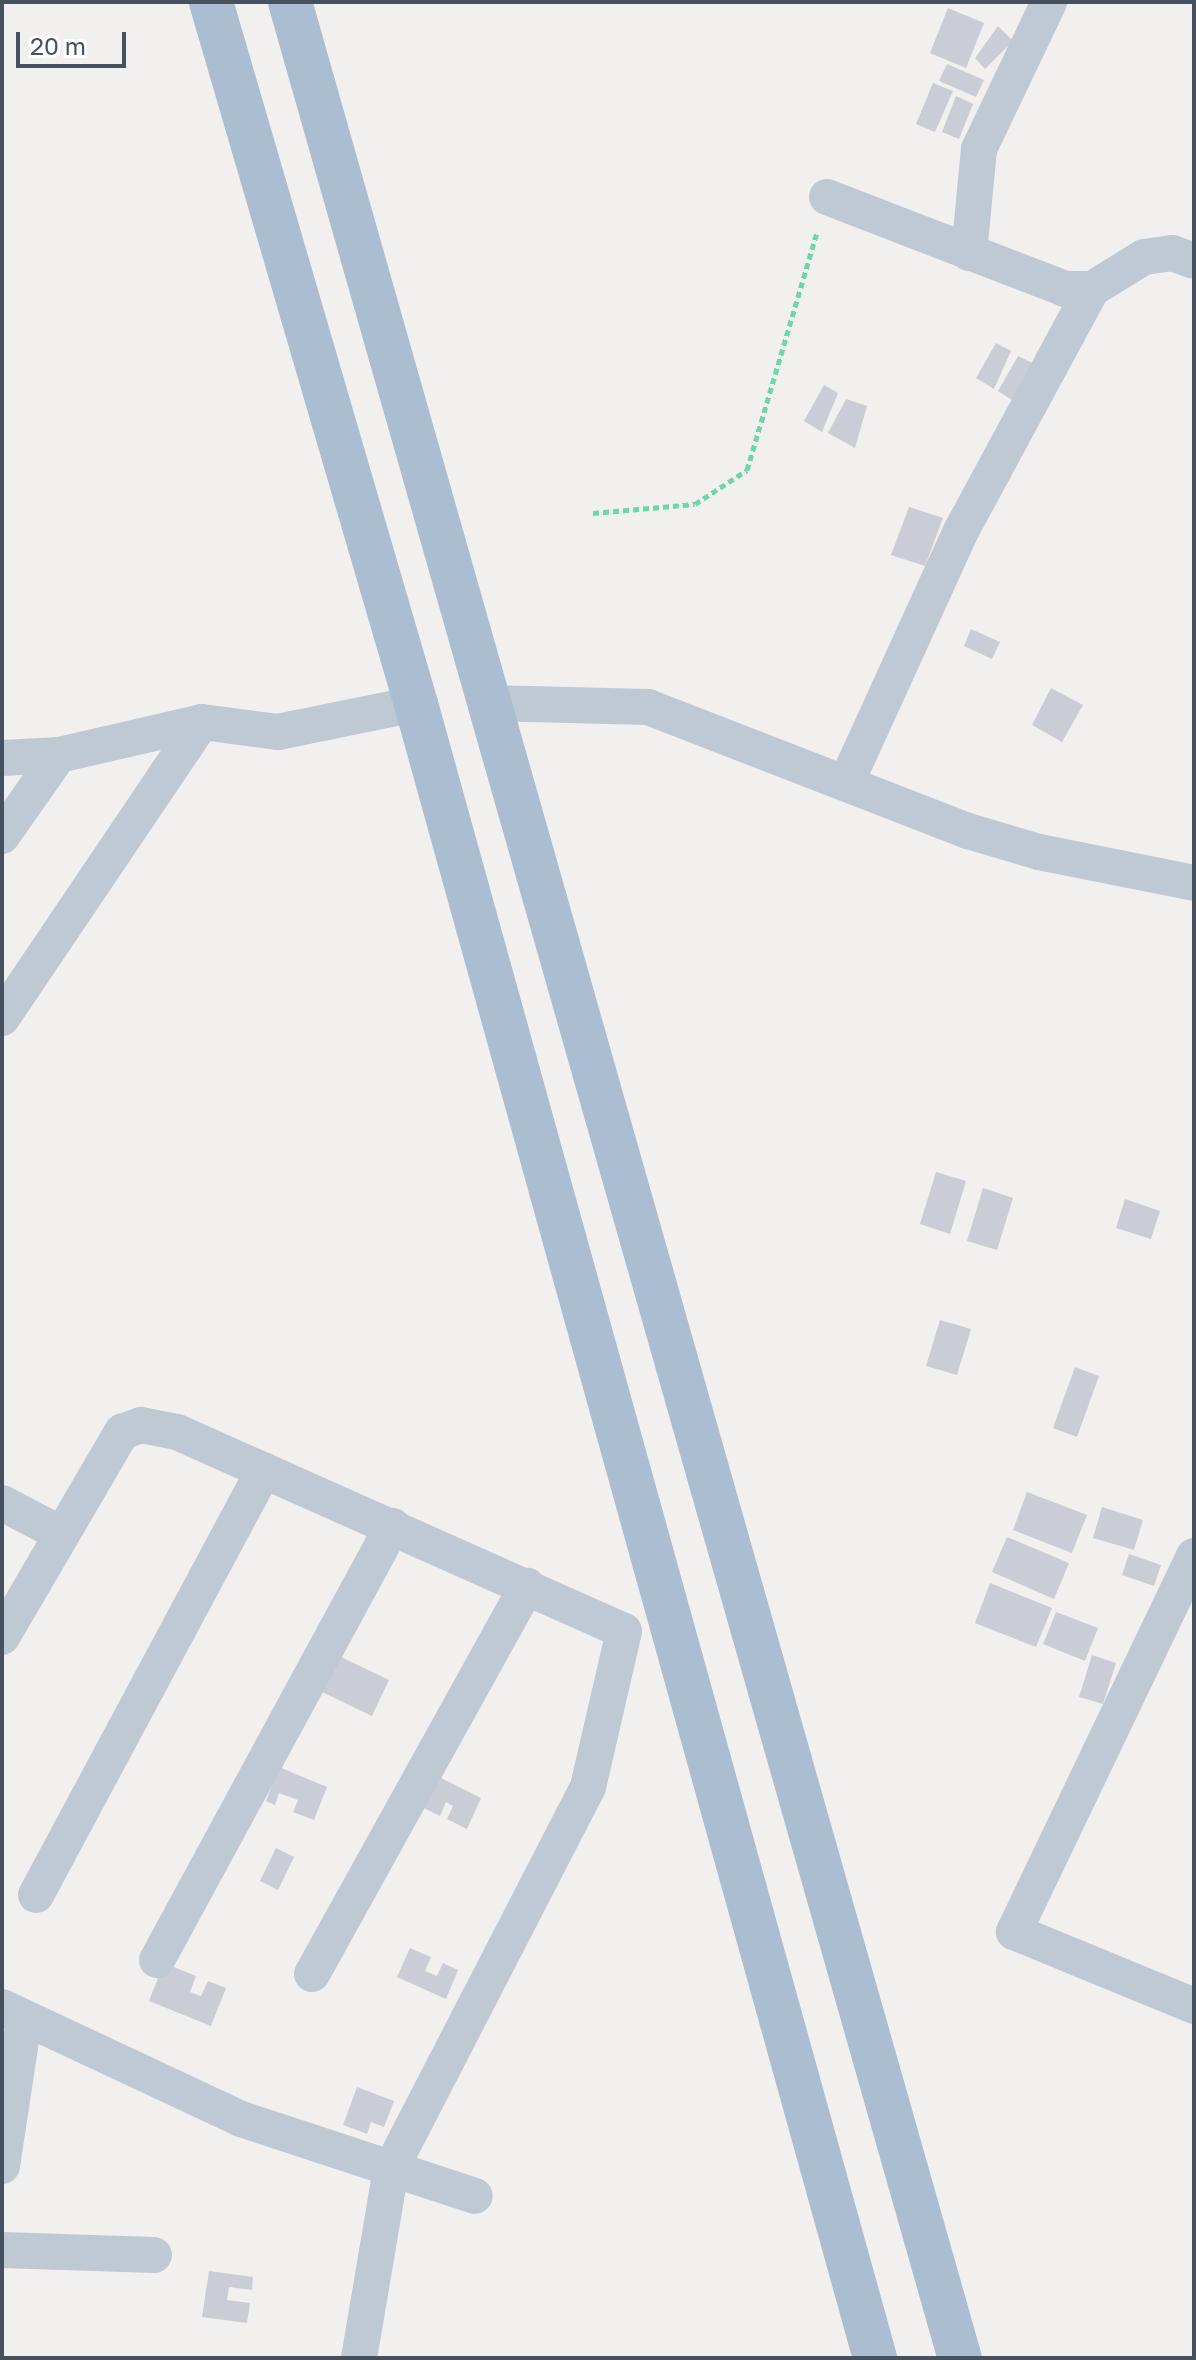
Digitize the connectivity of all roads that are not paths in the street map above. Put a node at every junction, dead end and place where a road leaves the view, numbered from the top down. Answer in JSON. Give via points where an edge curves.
{"nodes":[{"id":1,"x":211,"y":2,"type":"edge"},
{"id":2,"x":290,"y":2,"type":"edge"},
{"id":3,"x":1049,"y":2,"type":"edge"},
{"id":4,"x":827,"y":197,"type":"road end"},
{"id":5,"x":969,"y":253,"type":"junction"},
{"id":6,"x":1194,"y":261,"type":"edge"},
{"id":7,"x":1092,"y":289,"type":"junction"},
{"id":8,"x":488,"y":703,"type":"junction"},
{"id":9,"x":416,"y":704,"type":"junction"},
{"id":10,"x":202,"y":722,"type":"junction"},
{"id":11,"x":59,"y":755,"type":"junction"},
{"id":12,"x":2,"y":758,"type":"edge"},
{"id":13,"x":847,"y":781,"type":"junction"},
{"id":14,"x":2,"y":836,"type":"edge"},
{"id":15,"x":1194,"y":883,"type":"edge"},
{"id":16,"x":2,"y":1018,"type":"edge"},
{"id":17,"x":264,"y":1470,"type":"junction"},
{"id":18,"x":2,"y":1503,"type":"edge"},
{"id":19,"x":393,"y":1526,"type":"junction"},
{"id":20,"x":61,"y":1534,"type":"junction"},
{"id":21,"x":1194,"y":1556,"type":"edge"},
{"id":22,"x":527,"y":1586,"type":"junction"},
{"id":23,"x":2,"y":1637,"type":"edge"},
{"id":24,"x":36,"y":1895,"type":"dead end"},
{"id":25,"x":157,"y":1960,"type":"dead end"},
{"id":26,"x":312,"y":1974,"type":"dead end"},
{"id":27,"x":1194,"y":2006,"type":"edge"},
{"id":28,"x":13,"y":2013,"type":"edge"},
{"id":29,"x":6,"y":2116,"type":"edge"},
{"id":30,"x":2,"y":2166,"type":"edge"},
{"id":31,"x":391,"y":2169,"type":"junction"},
{"id":32,"x":475,"y":2196,"type":"dead end"},
{"id":33,"x":2,"y":2250,"type":"edge"},
{"id":34,"x":154,"y":2255,"type":"dead end"},
{"id":35,"x":359,"y":2358,"type":"edge"},
{"id":36,"x":875,"y":2358,"type":"edge"},
{"id":37,"x":960,"y":2358,"type":"edge"}],
"edges":[{"from":1,"to":9,"type":"main road"},
{"from":2,"to":8,"type":"main road"},
{"from":3,"to":5,"type":"street","via":[[979,149]]},
{"from":4,"to":5,"type":"street"},
{"from":5,"to":7,"type":"street","via":[[1065,289]]},
{"from":6,"to":7,"type":"street","via":[[1172,253],[1144,257]]},
{"from":7,"to":13,"type":"street","via":[[961,531]]},
{"from":8,"to":13,"type":"street","via":[[648,707]]},
{"from":8,"to":37,"type":"main road"},
{"from":9,"to":10,"type":"street","via":[[278,732]]},
{"from":9,"to":36,"type":"main road"},
{"from":10,"to":11,"type":"street"},
{"from":10,"to":16,"type":"street"},
{"from":11,"to":12,"type":"street"},
{"from":11,"to":14,"type":"street"},
{"from":13,"to":15,"type":"street","via":[[1010,843]]},
{"from":17,"to":19,"type":"street"},
{"from":17,"to":20,"type":"street","via":[[177,1432],[141,1425],[122,1432]]},
{"from":17,"to":24,"type":"street"},
{"from":18,"to":20,"type":"street"},
{"from":19,"to":22,"type":"street"},
{"from":19,"to":25,"type":"street"},
{"from":20,"to":23,"type":"street"},
{"from":21,"to":27,"type":"street","via":[[1014,1932]]},
{"from":22,"to":26,"type":"street"},
{"from":22,"to":31,"type":"street","via":[[624,1631],[588,1787]]},
{"from":28,"to":29,"type":"street"},
{"from":28,"to":31,"type":"street","via":[[241,2119]]},
{"from":29,"to":30,"type":"street"},
{"from":31,"to":32,"type":"street"},
{"from":31,"to":35,"type":"street"},
{"from":33,"to":34,"type":"street"}]}
